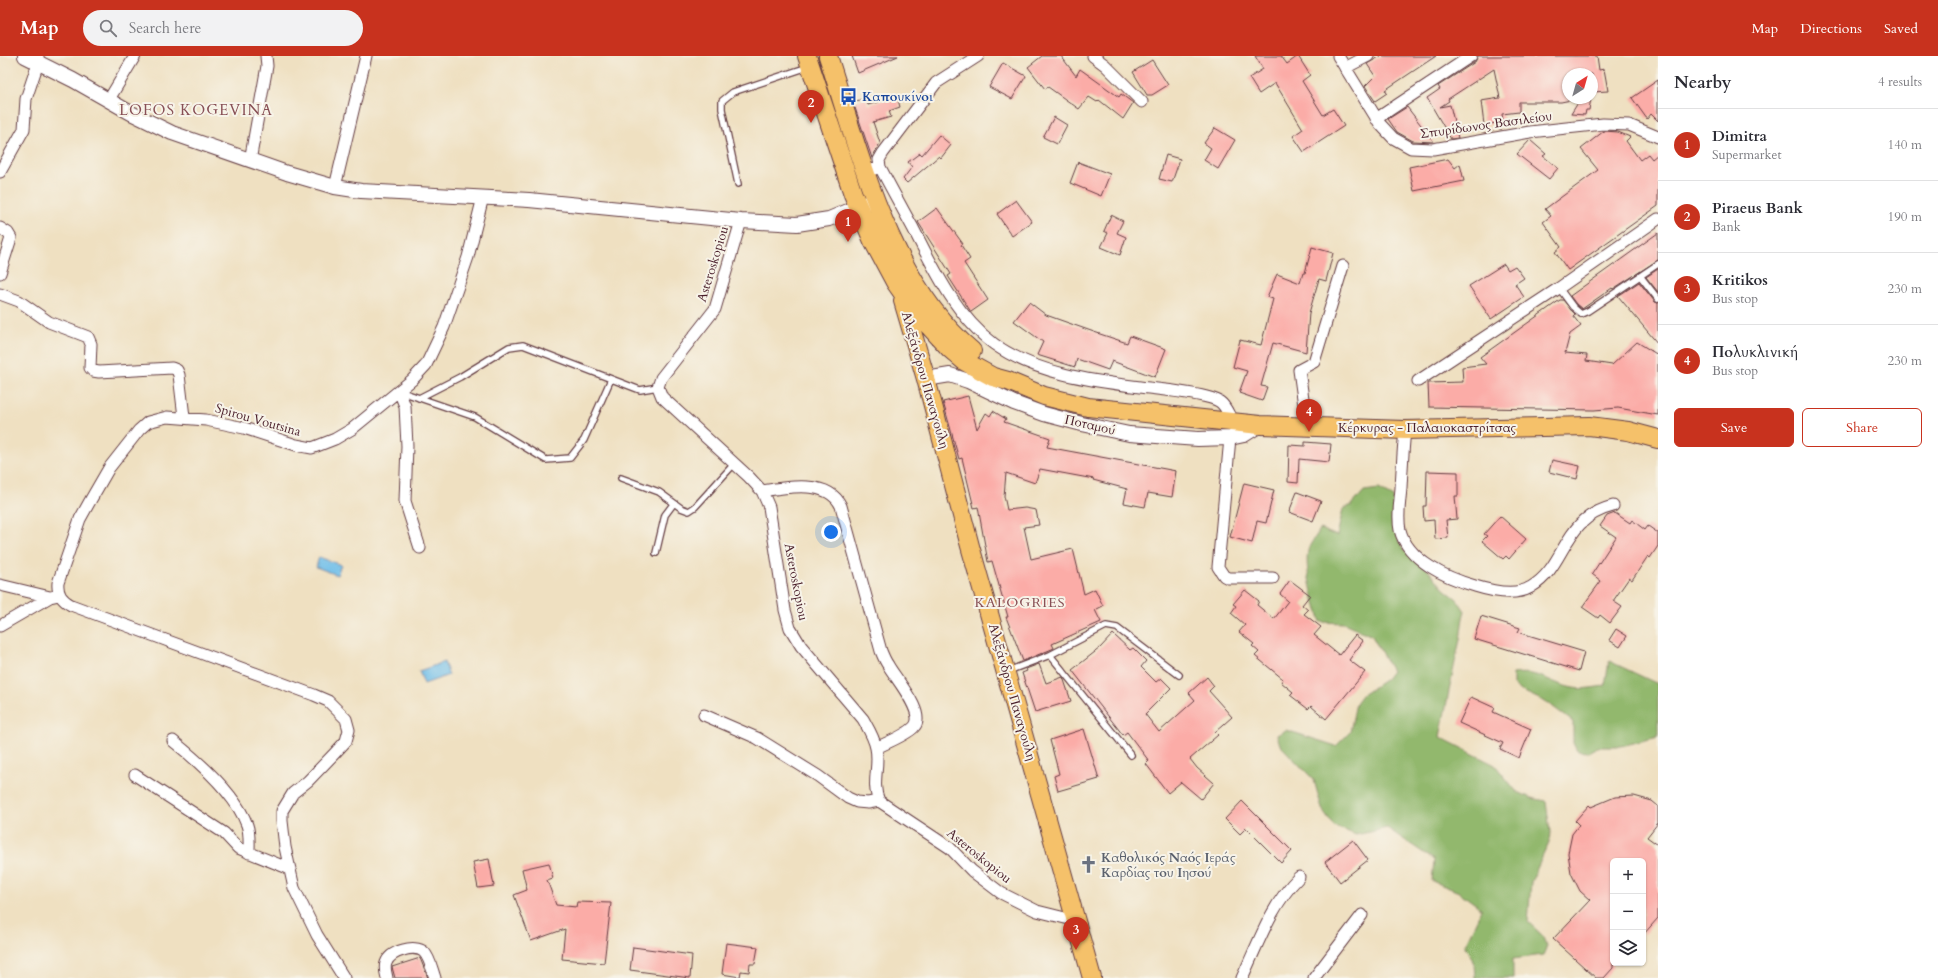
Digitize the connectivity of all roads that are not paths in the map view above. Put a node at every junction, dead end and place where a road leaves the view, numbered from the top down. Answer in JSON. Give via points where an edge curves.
{"nodes":[{"id":1,"x":25,"y":56,"type":"edge"},
{"id":2,"x":135,"y":56,"type":"edge"},
{"id":3,"x":266,"y":56,"type":"edge"},
{"id":4,"x":366,"y":56,"type":"edge"},
{"id":5,"x":828,"y":56,"type":"edge"},
{"id":6,"x":978,"y":56,"type":"edge"},
{"id":7,"x":1093,"y":56,"type":"edge"},
{"id":8,"x":1338,"y":56,"type":"edge"},
{"id":9,"x":1368,"y":56,"type":"edge"},
{"id":10,"x":1471,"y":56,"type":"edge"},
{"id":11,"x":38,"y":59,"type":"edge"},
{"id":12,"x":809,"y":61,"type":"edge"},
{"id":13,"x":1345,"y":68,"type":"junction"},
{"id":14,"x":108,"y":101,"type":"junction"},
{"id":15,"x":1142,"y":102,"type":"dead end"},
{"id":16,"x":1376,"y":119,"type":"junction"},
{"id":17,"x":1658,"y":137,"type":"edge"},
{"id":18,"x":250,"y":161,"type":"junction"},
{"id":19,"x":873,"y":170,"type":"junction"},
{"id":20,"x":0,"y":172,"type":"edge"},
{"id":21,"x":738,"y":184,"type":"dead end"},
{"id":22,"x":335,"y":187,"type":"junction"},
{"id":23,"x":483,"y":197,"type":"junction"},
{"id":24,"x":876,"y":198,"type":"junction"},
{"id":25,"x":858,"y":208,"type":"junction"},
{"id":26,"x":1658,"y":219,"type":"edge"},
{"id":27,"x":741,"y":221,"type":"junction"},
{"id":28,"x":0,"y":228,"type":"edge"},
{"id":29,"x":1658,"y":264,"type":"edge"},
{"id":30,"x":1343,"y":266,"type":"dead end"},
{"id":31,"x":0,"y":273,"type":"edge"},
{"id":32,"x":1641,"y":277,"type":"junction"},
{"id":33,"x":1558,"y":288,"type":"junction"},
{"id":34,"x":900,"y":290,"type":"junction"},
{"id":35,"x":0,"y":294,"type":"edge"},
{"id":36,"x":1658,"y":299,"type":"edge"},
{"id":37,"x":610,"y":379,"type":"junction"},
{"id":38,"x":926,"y":379,"type":"junction"},
{"id":39,"x":1008,"y":381,"type":"junction"},
{"id":40,"x":1418,"y":381,"type":"dead end"},
{"id":41,"x":658,"y":387,"type":"junction"},
{"id":42,"x":399,"y":391,"type":"junction"},
{"id":43,"x":419,"y":398,"type":"junction"},
{"id":44,"x":184,"y":417,"type":"junction"},
{"id":45,"x":1307,"y":427,"type":"junction"},
{"id":46,"x":1231,"y":430,"type":"junction"},
{"id":47,"x":1405,"y":430,"type":"junction"},
{"id":48,"x":1658,"y":439,"type":"edge"},
{"id":49,"x":735,"y":463,"type":"junction"},
{"id":50,"x":621,"y":478,"type":"dead end"},
{"id":51,"x":762,"y":491,"type":"junction"},
{"id":52,"x":674,"y":503,"type":"junction"},
{"id":53,"x":1612,"y":506,"type":"dead end"},
{"id":54,"x":420,"y":548,"type":"dead end"},
{"id":55,"x":656,"y":553,"type":"dead end"},
{"id":56,"x":1273,"y":578,"type":"dead end"},
{"id":57,"x":0,"y":585,"type":"edge"},
{"id":58,"x":55,"y":596,"type":"junction"},
{"id":59,"x":0,"y":626,"type":"edge"},
{"id":60,"x":1050,"y":655,"type":"junction"},
{"id":61,"x":1006,"y":672,"type":"junction"},
{"id":62,"x":1179,"y":675,"type":"dead end"},
{"id":63,"x":704,"y":715,"type":"dead end"},
{"id":64,"x":173,"y":741,"type":"dead end"},
{"id":65,"x":876,"y":748,"type":"junction"},
{"id":66,"x":1130,"y":755,"type":"dead end"},
{"id":67,"x":135,"y":775,"type":"dead end"},
{"id":68,"x":879,"y":801,"type":"junction"},
{"id":69,"x":249,"y":853,"type":"junction"},
{"id":70,"x":290,"y":869,"type":"junction"},
{"id":71,"x":1299,"y":877,"type":"dead end"},
{"id":72,"x":1362,"y":915,"type":"dead end"},
{"id":73,"x":1077,"y":921,"type":"junction"},
{"id":74,"x":344,"y":978,"type":"edge"},
{"id":75,"x":388,"y":978,"type":"edge"},
{"id":76,"x":435,"y":978,"type":"edge"},
{"id":77,"x":1092,"y":978,"type":"edge"},
{"id":78,"x":1242,"y":978,"type":"edge"},
{"id":79,"x":1314,"y":978,"type":"edge"}],
"edges":[{"from":1,"to":11,"type":"street"},
{"from":2,"to":14,"type":"street"},
{"from":3,"to":18,"type":"street","via":[[267,66]]},
{"from":4,"to":22,"type":"street"},
{"from":5,"to":19,"type":"main road","name":"Κέρκυρας - Παλαιοκαστρίτσας"},
{"from":6,"to":19,"type":"street","via":[[936,83]]},
{"from":7,"to":15,"type":"street"},
{"from":8,"to":13,"type":"street","name":"Σπυρίδωνος Βασιλείου"},
{"from":9,"to":13,"type":"street"},
{"from":10,"to":16,"type":"street"},
{"from":11,"to":14,"type":"street"},
{"from":11,"to":20,"type":"street","via":[[26,99],[24,129]]},
{"from":12,"to":21,"type":"lane","via":[[733,92],[722,101]]},
{"from":12,"to":25,"type":"main road","name":"Κέρκυρας - Παλαιοκαστρίτσας"},
{"from":13,"to":16,"type":"street","name":"Σπυρίδωνος Βασιλείου"},
{"from":14,"to":18,"type":"street","via":[[172,133]]},
{"from":16,"to":17,"type":"street","name":"Σπυρίδωνος Βασιλείου","via":[[1402,144],[1418,150],[1597,124],[1629,125]]},
{"from":18,"to":22,"type":"street"},
{"from":19,"to":24,"type":"main road","name":"Κέρκυρας - Παλαιοκαστρίτσας"},
{"from":19,"to":46,"type":"street","via":[[945,287],[970,321],[992,342],[1015,356],[1074,376],[1214,399],[1223,404]]},
{"from":22,"to":23,"type":"street","via":[[361,191]]},
{"from":23,"to":27,"type":"street"},
{"from":23,"to":42,"type":"street","name":"Spirou Voutsina","via":[[468,257],[436,346],[426,366]]},
{"from":24,"to":25,"type":"street"},
{"from":24,"to":39,"type":"main road","name":"Κέρκυρας - Παλαιοκαστρίτσας","via":[[907,270],[932,310],[958,339]]},
{"from":25,"to":27,"type":"street","via":[[829,219],[809,223]]},
{"from":25,"to":34,"type":"main road","name":"Κέρκυρας - Παλαιοκαστρίτσας"},
{"from":26,"to":33,"type":"street"},
{"from":27,"to":41,"type":"street","name":"Asteroskopiou","via":[[715,309],[665,372]]},
{"from":28,"to":31,"type":"street","via":[[11,238]]},
{"from":29,"to":32,"type":"lane"},
{"from":30,"to":45,"type":"street","via":[[1314,362],[1299,370]]},
{"from":32,"to":33,"type":"lane","via":[[1581,314]]},
{"from":32,"to":36,"type":"lane"},
{"from":33,"to":40,"type":"street"},
{"from":34,"to":38,"type":"main road","name":"Αλεξάνδρου Παναγούλη"},
{"from":34,"to":39,"type":"main road","name":"Κέρκυρας - Παλαιοκαστρίτσας","via":[[927,325],[960,357],[983,373]]},
{"from":35,"to":44,"type":"street","via":[[19,301],[49,322],[88,337],[91,341],[90,368],[93,371],[172,368],[177,370]]},
{"from":37,"to":41,"type":"lane","via":[[640,390]]},
{"from":37,"to":43,"type":"lane","via":[[522,345],[509,346],[460,377]]},
{"from":37,"to":43,"type":"lane","via":[[584,440],[570,458],[546,460],[474,417]]},
{"from":38,"to":46,"type":"street","name":"Ποταμού","via":[[950,374],[1044,414],[1129,434],[1198,439]]},
{"from":38,"to":61,"type":"main road","name":"Αλεξάνδρου Παναγούλη"},
{"from":39,"to":46,"type":"main road","name":"Κέρκυρας - Παλαιοκαστρίτσας","via":[[1044,396],[1088,407]]},
{"from":41,"to":49,"type":"street","name":"Asteroskopiou","via":[[668,404]]},
{"from":42,"to":43,"type":"lane"},
{"from":42,"to":44,"type":"street","name":"Spirou Voutsina","via":[[352,429],[335,440],[312,448],[229,424]]},
{"from":42,"to":54,"type":"street","via":[[405,406],[405,501]]},
{"from":44,"to":58,"type":"street","name":"Spirou Voutsina","via":[[162,418],[145,424],[109,468],[80,519]]},
{"from":45,"to":46,"type":"main road","name":"Κέρκυρας - Παλαιοκαστρίτσας","via":[[1260,425]]},
{"from":45,"to":47,"type":"main road","name":"Κέρκυρας - Παλαιοκαστρίτσας"},
{"from":46,"to":56,"type":"street","via":[[1218,567],[1228,578]]},
{"from":47,"to":48,"type":"main road","name":"Κέρκυρας - Παλαιοκαστρίτσας","via":[[1595,427],[1628,430]]},
{"from":47,"to":53,"type":"street","via":[[1398,517],[1400,531],[1407,544],[1427,565],[1471,585],[1506,592],[1532,587],[1547,572],[1570,535],[1582,522],[1599,509]]},
{"from":49,"to":51,"type":"street","name":"Asteroskopiou"},
{"from":49,"to":52,"type":"lane","via":[[692,510],[684,510]]},
{"from":50,"to":52,"type":"lane","via":[[659,492]]},
{"from":51,"to":65,"type":"street","name":"Asteroskopiou","via":[[769,507],[790,628],[801,646],[863,719]]},
{"from":51,"to":65,"type":"street","via":[[800,487],[821,489],[836,497],[842,506],[881,651],[911,699],[918,717],[910,730]]},
{"from":52,"to":55,"type":"lane","via":[[665,515]]},
{"from":57,"to":58,"type":"street"},
{"from":58,"to":59,"type":"street"},
{"from":58,"to":70,"type":"street","via":[[71,605],[314,695],[328,701],[346,719],[349,730],[346,741],[312,777],[292,793],[282,811]]},
{"from":60,"to":61,"type":"lane"},
{"from":60,"to":62,"type":"lane","via":[[1106,626],[1116,628]]},
{"from":60,"to":66,"type":"lane"},
{"from":61,"to":73,"type":"main road","name":"Αλεξάνδρου Παναγούλη"},
{"from":63,"to":68,"type":"street","via":[[757,738],[848,798],[857,802]]},
{"from":64,"to":69,"type":"street","via":[[199,761],[239,807],[248,827]]},
{"from":65,"to":68,"type":"street","name":"Asteroskopiou","via":[[875,793]]},
{"from":67,"to":69,"type":"street","via":[[224,833],[238,848]]},
{"from":68,"to":73,"type":"street","name":"Asteroskopiou","via":[[950,848],[972,871],[1001,894],[1037,911]]},
{"from":69,"to":70,"type":"street"},
{"from":70,"to":74,"type":"street","via":[[294,888],[317,935]]},
{"from":71,"to":78,"type":"street","via":[[1275,908]]},
{"from":72,"to":79,"type":"street"},
{"from":73,"to":77,"type":"main road","name":"Αλεξάνδρου Παναγούλη"},
{"from":75,"to":76,"type":"street","via":[[385,967],[388,959],[396,953],[413,948],[426,954]]}]}
